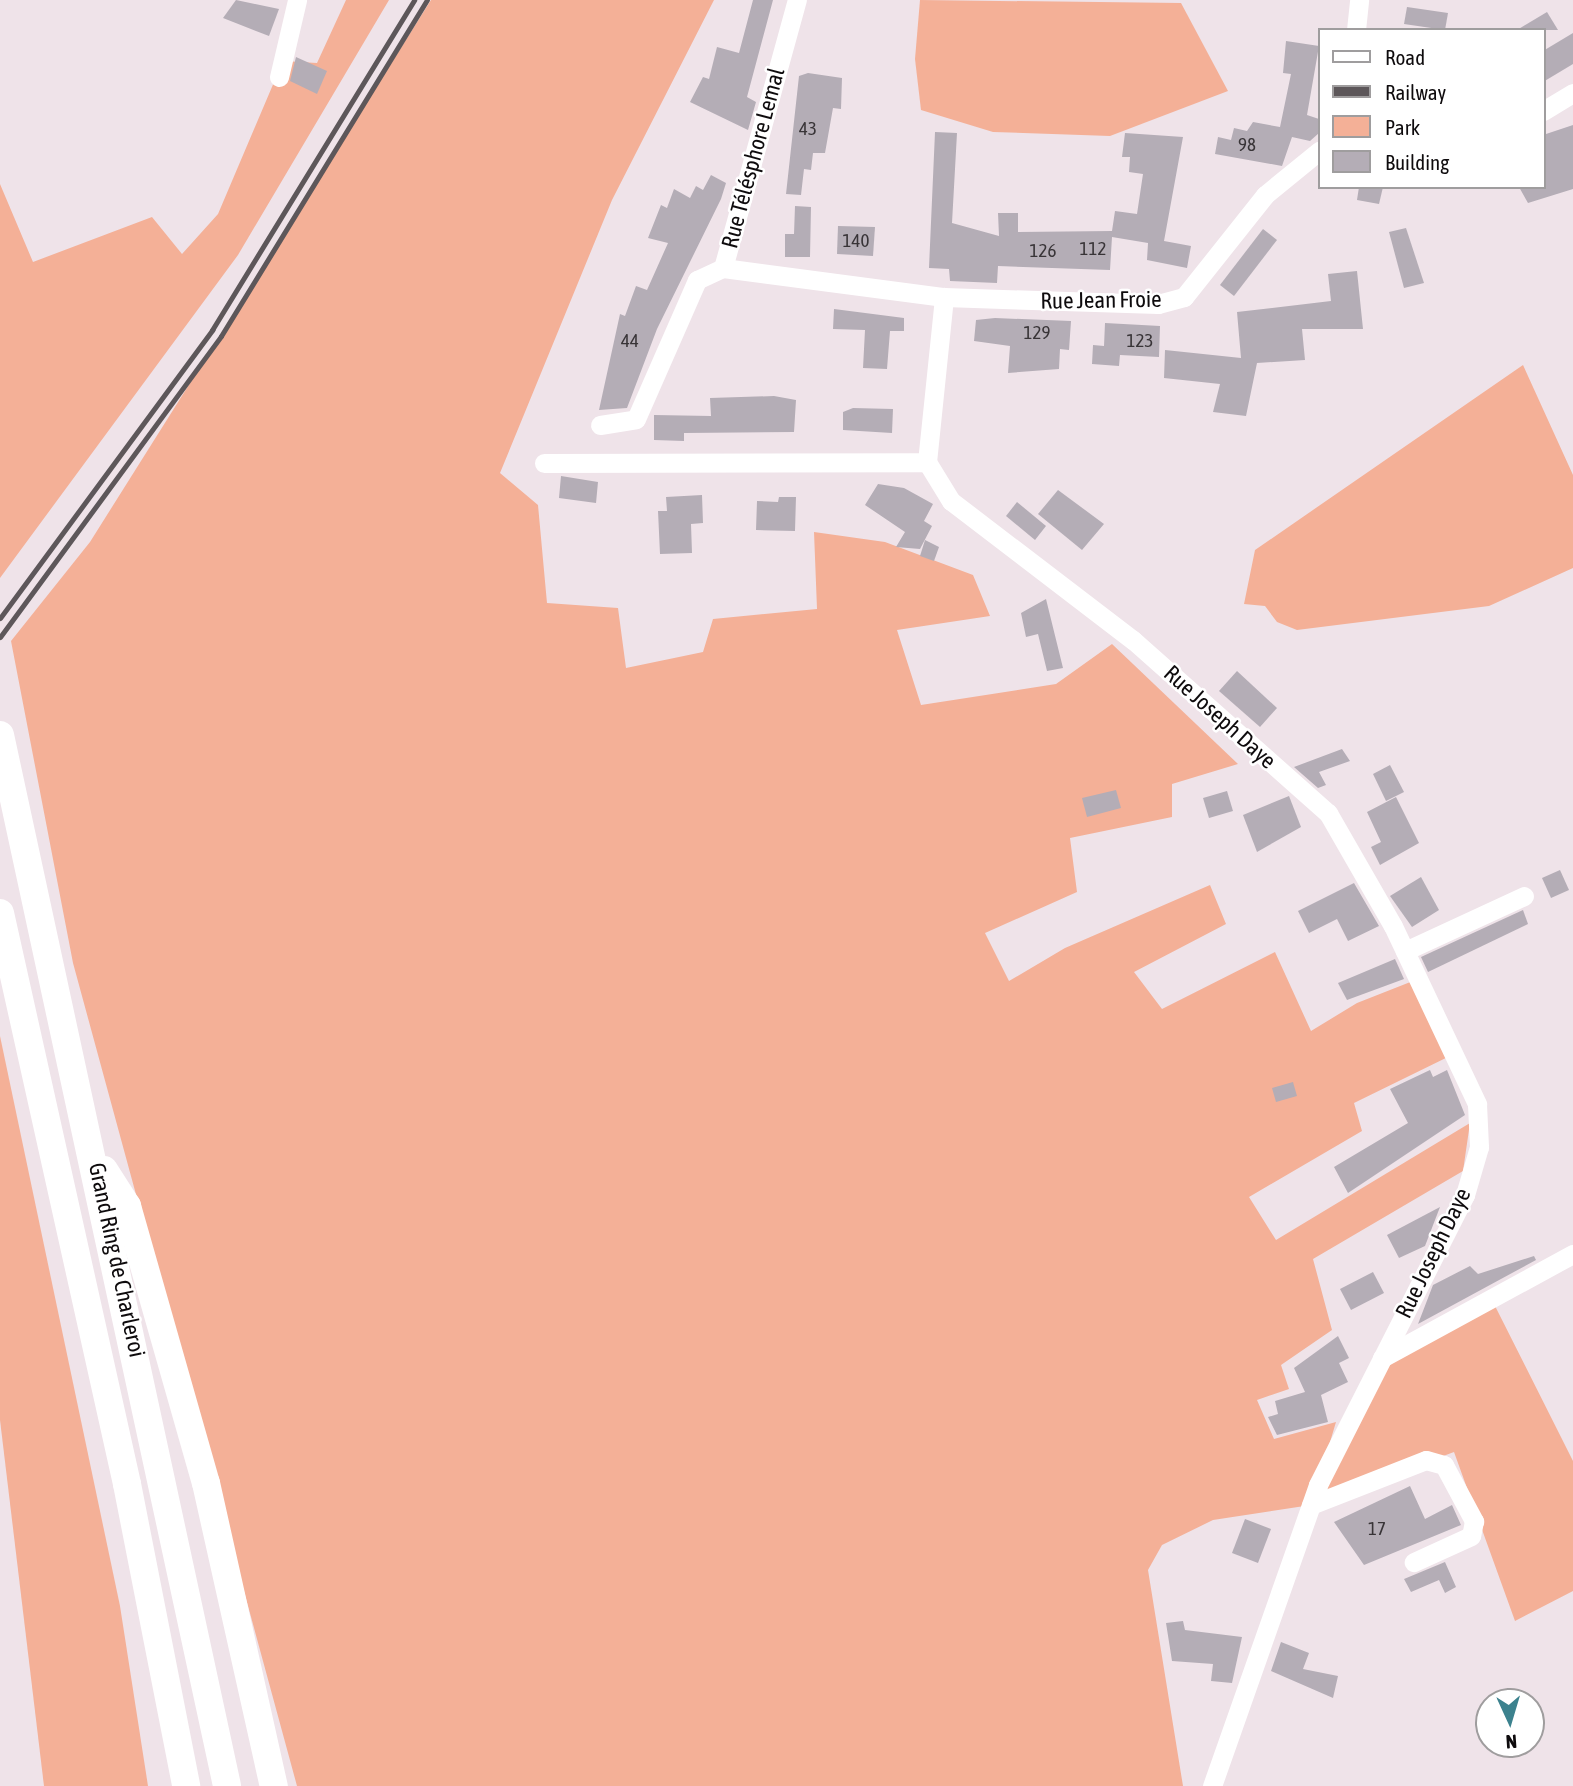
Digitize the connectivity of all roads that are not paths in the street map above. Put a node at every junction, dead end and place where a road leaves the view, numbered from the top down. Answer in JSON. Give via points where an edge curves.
{"nodes":[{"id":1,"x":297,"y":0,"type":"edge"},
{"id":2,"x":797,"y":0,"type":"edge"},
{"id":3,"x":1359,"y":0,"type":"edge"},
{"id":4,"x":1356,"y":28,"type":"edge"},
{"id":5,"x":279,"y":77,"type":"dead end"},
{"id":6,"x":1573,"y":93,"type":"edge"},
{"id":7,"x":1545,"y":110,"type":"edge"},
{"id":8,"x":1318,"y":151,"type":"edge"},
{"id":9,"x":723,"y":268,"type":"junction"},
{"id":10,"x":944,"y":297,"type":"junction"},
{"id":11,"x":600,"y":425,"type":"dead end"},
{"id":12,"x":928,"y":462,"type":"junction"},
{"id":13,"x":544,"y":463,"type":"dead end"},
{"id":14,"x":0,"y":735,"type":"edge"},
{"id":15,"x":1524,"y":896,"type":"dead end"},
{"id":16,"x":0,"y":913,"type":"edge"},
{"id":17,"x":1405,"y":951,"type":"junction"},
{"id":18,"x":93,"y":1152,"type":"junction"},
{"id":19,"x":1573,"y":1254,"type":"edge"},
{"id":20,"x":1382,"y":1358,"type":"junction"},
{"id":21,"x":1311,"y":1506,"type":"junction"},
{"id":22,"x":1414,"y":1562,"type":"dead end"},
{"id":23,"x":186,"y":1786,"type":"edge"},
{"id":24,"x":227,"y":1786,"type":"edge"},
{"id":25,"x":274,"y":1786,"type":"edge"},
{"id":26,"x":1212,"y":1786,"type":"edge"}],
"edges":[{"from":1,"to":5,"type":"street"},
{"from":2,"to":9,"type":"street","name":"Rue Télésphore Lemal"},
{"from":3,"to":4,"type":"street"},
{"from":6,"to":7,"type":"street"},
{"from":8,"to":10,"type":"street","name":"Rue Jean Froie","via":[[1265,195],[1184,297],[1158,304]]},
{"from":9,"to":10,"type":"street","name":"Rue Jean Froie"},
{"from":9,"to":11,"type":"street","name":"Rue Télésphore Lemal","via":[[697,280],[636,419]]},
{"from":10,"to":12,"type":"street"},
{"from":12,"to":13,"type":"street"},
{"from":12,"to":17,"type":"street","name":"Rue Joseph Daye","via":[[951,501],[1133,640],[1328,813]]},
{"from":14,"to":18,"type":"highway","name":"Grand Ring de Charleroi"},
{"from":15,"to":17,"type":"street"},
{"from":16,"to":23,"type":"highway","name":"Grand Ring de Charleroi","via":[[127,1484]]},
{"from":17,"to":20,"type":"street","name":"Rue Joseph Daye","via":[[1476,1104],[1479,1147],[1465,1195]]},
{"from":18,"to":24,"type":"highway","name":"Grand Ring de Charleroi"},
{"from":18,"to":25,"type":"highway","via":[[127,1206],[169,1352],[233,1593]]},
{"from":19,"to":20,"type":"street"},
{"from":20,"to":21,"type":"street","name":"Rue Joseph Daye"},
{"from":21,"to":22,"type":"street","via":[[1426,1460],[1444,1465],[1474,1521],[1471,1536]]},
{"from":21,"to":26,"type":"street","name":"Rue Joseph Daye"}]}
